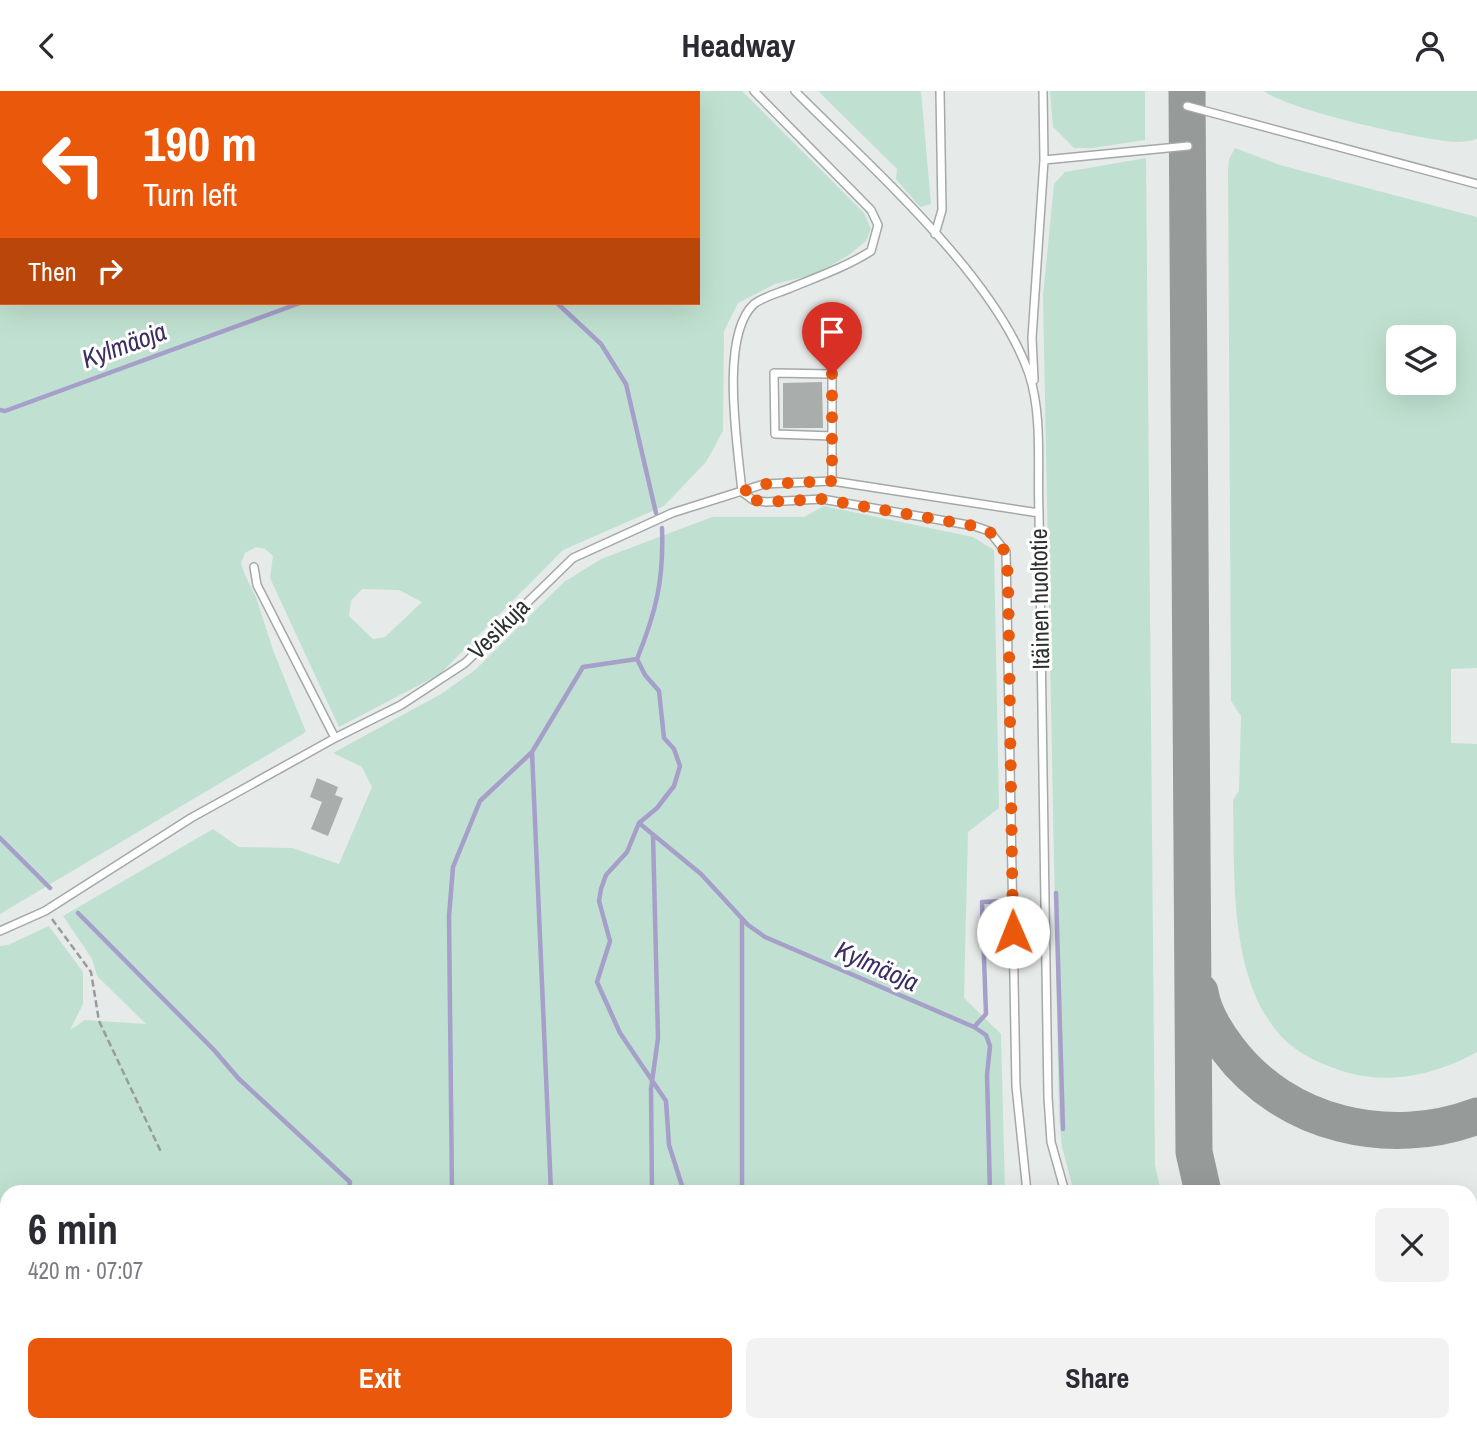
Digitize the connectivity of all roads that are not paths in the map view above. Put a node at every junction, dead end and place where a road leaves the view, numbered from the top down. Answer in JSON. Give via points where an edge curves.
{"nodes":[{"id":1,"x":754,"y":91,"type":"edge"},
{"id":2,"x":795,"y":91,"type":"edge"},
{"id":3,"x":940,"y":91,"type":"edge"},
{"id":4,"x":1043,"y":91,"type":"edge"},
{"id":5,"x":1187,"y":106,"type":"dead end"},
{"id":6,"x":1188,"y":146,"type":"dead end"},
{"id":7,"x":1044,"y":160,"type":"junction"},
{"id":8,"x":1477,"y":184,"type":"edge"},
{"id":9,"x":935,"y":234,"type":"junction"},
{"id":10,"x":1036,"y":418,"type":"junction"},
{"id":11,"x":832,"y":436,"type":"junction"},
{"id":12,"x":832,"y":481,"type":"junction"},
{"id":13,"x":742,"y":492,"type":"junction"},
{"id":14,"x":1039,"y":513,"type":"junction"},
{"id":15,"x":254,"y":567,"type":"dead end"},
{"id":16,"x":335,"y":738,"type":"junction"},
{"id":17,"x":0,"y":931,"type":"edge"},
{"id":18,"x":1026,"y":1185,"type":"edge"},
{"id":19,"x":1063,"y":1185,"type":"edge"}],
"edges":[{"from":1,"to":13,"type":"lane","via":[[871,210],[878,225],[872,251],[761,300],[745,317],[735,339],[733,370]]},
{"from":2,"to":9,"type":"lane","name":"Itäinen huoltotie"},
{"from":3,"to":9,"type":"lane","via":[[942,210]]},
{"from":4,"to":7,"type":"lane"},
{"from":5,"to":8,"type":"lane"},
{"from":6,"to":7,"type":"lane"},
{"from":7,"to":10,"type":"lane","via":[[1032,338]]},
{"from":9,"to":10,"type":"lane","name":"Itäinen huoltotie","via":[[1003,320],[1030,376]]},
{"from":10,"to":14,"type":"lane","name":"Itäinen huoltotie"},
{"from":11,"to":11,"type":"lane","via":[[832,374],[775,373],[775,434]]},
{"from":11,"to":12,"type":"lane"},
{"from":12,"to":13,"type":"lane","name":"Vesikuja","via":[[764,484]]},
{"from":12,"to":14,"type":"lane","name":"Vesikuja"},
{"from":13,"to":16,"type":"lane","name":"Vesikuja","via":[[672,513],[573,558],[465,663],[401,705]]},
{"from":13,"to":18,"type":"lane","via":[[766,502],[822,499],[974,526],[989,531],[1006,552],[1016,1086]]},
{"from":14,"to":19,"type":"lane","name":"Itäinen huoltotie","via":[[1048,1097],[1051,1142]]},
{"from":15,"to":16,"type":"lane","via":[[257,585]]},
{"from":16,"to":17,"type":"lane","name":"Vesikuja","via":[[191,818],[45,911]]}]}
